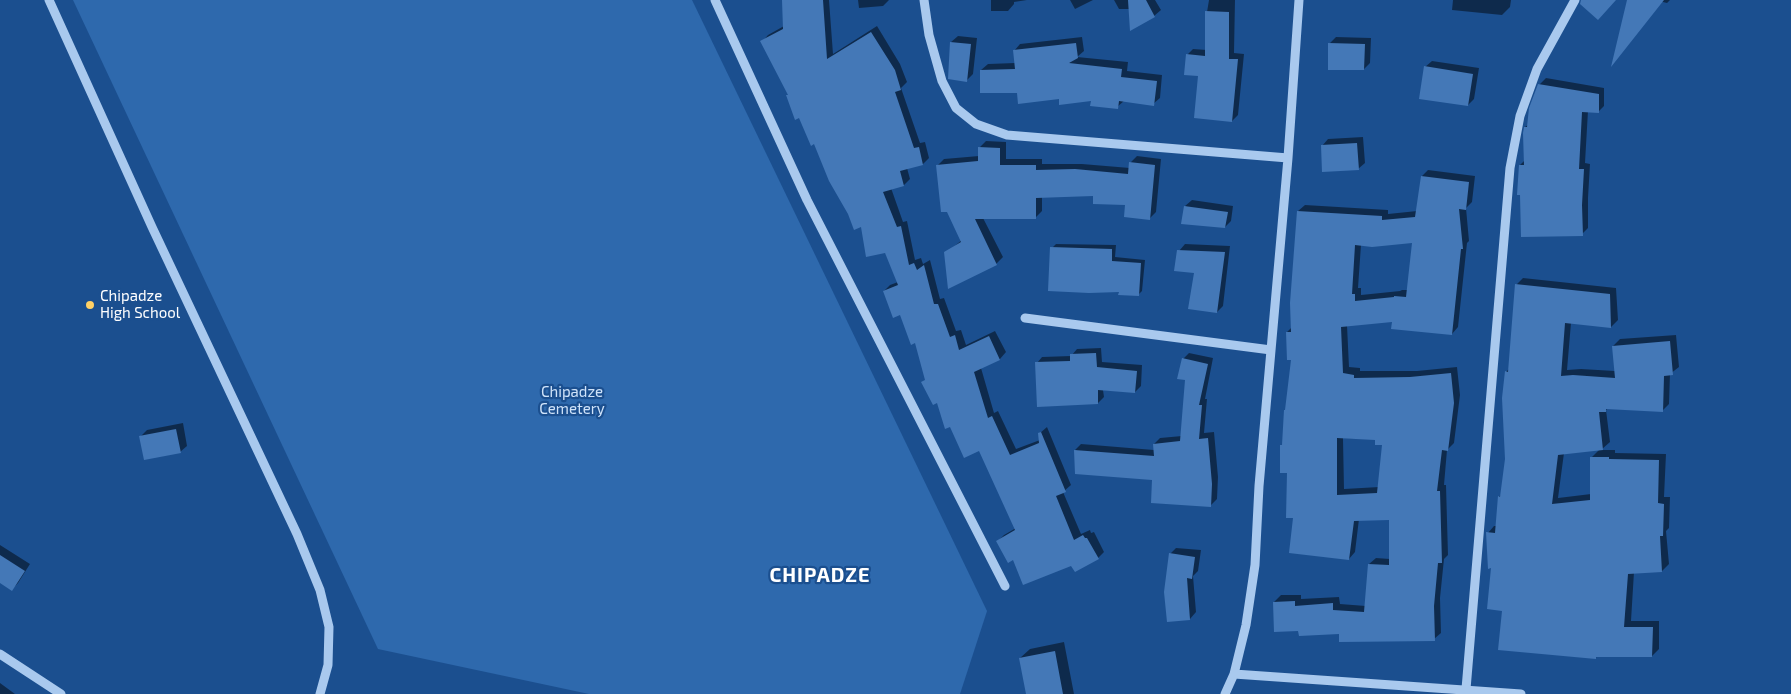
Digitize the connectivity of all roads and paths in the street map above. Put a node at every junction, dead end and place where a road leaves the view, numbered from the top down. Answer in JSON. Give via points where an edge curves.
{"nodes":[{"id":1,"x":49,"y":0,"type":"edge"},
{"id":2,"x":715,"y":0,"type":"edge"},
{"id":3,"x":924,"y":0,"type":"edge"},
{"id":4,"x":1298,"y":0,"type":"edge"},
{"id":5,"x":1575,"y":0,"type":"edge"},
{"id":6,"x":1288,"y":158,"type":"junction"},
{"id":7,"x":1025,"y":318,"type":"dead end"},
{"id":8,"x":1271,"y":350,"type":"junction"},
{"id":9,"x":1005,"y":586,"type":"dead end"},
{"id":10,"x":0,"y":654,"type":"edge"},
{"id":11,"x":1234,"y":674,"type":"junction"},
{"id":12,"x":1466,"y":689,"type":"junction"},
{"id":13,"x":60,"y":694,"type":"edge"},
{"id":14,"x":320,"y":694,"type":"edge"},
{"id":15,"x":1225,"y":694,"type":"edge"},
{"id":16,"x":1521,"y":694,"type":"edge"}],
"edges":[{"from":1,"to":14,"type":"street","via":[[320,590],[329,627],[328,665]]},
{"from":2,"to":9,"type":"street","via":[[807,200]]},
{"from":3,"to":6,"type":"street","via":[[929,35],[942,81],[956,108],[976,124],[1007,134]]},
{"from":4,"to":6,"type":"street"},
{"from":5,"to":12,"type":"street","via":[[1537,69],[1520,116],[1510,168]]},
{"from":6,"to":8,"type":"street"},
{"from":7,"to":8,"type":"street"},
{"from":8,"to":11,"type":"street","via":[[1255,565],[1246,625]]},
{"from":10,"to":13,"type":"street"},
{"from":11,"to":12,"type":"street"},
{"from":11,"to":15,"type":"street"},
{"from":12,"to":16,"type":"street"}]}
